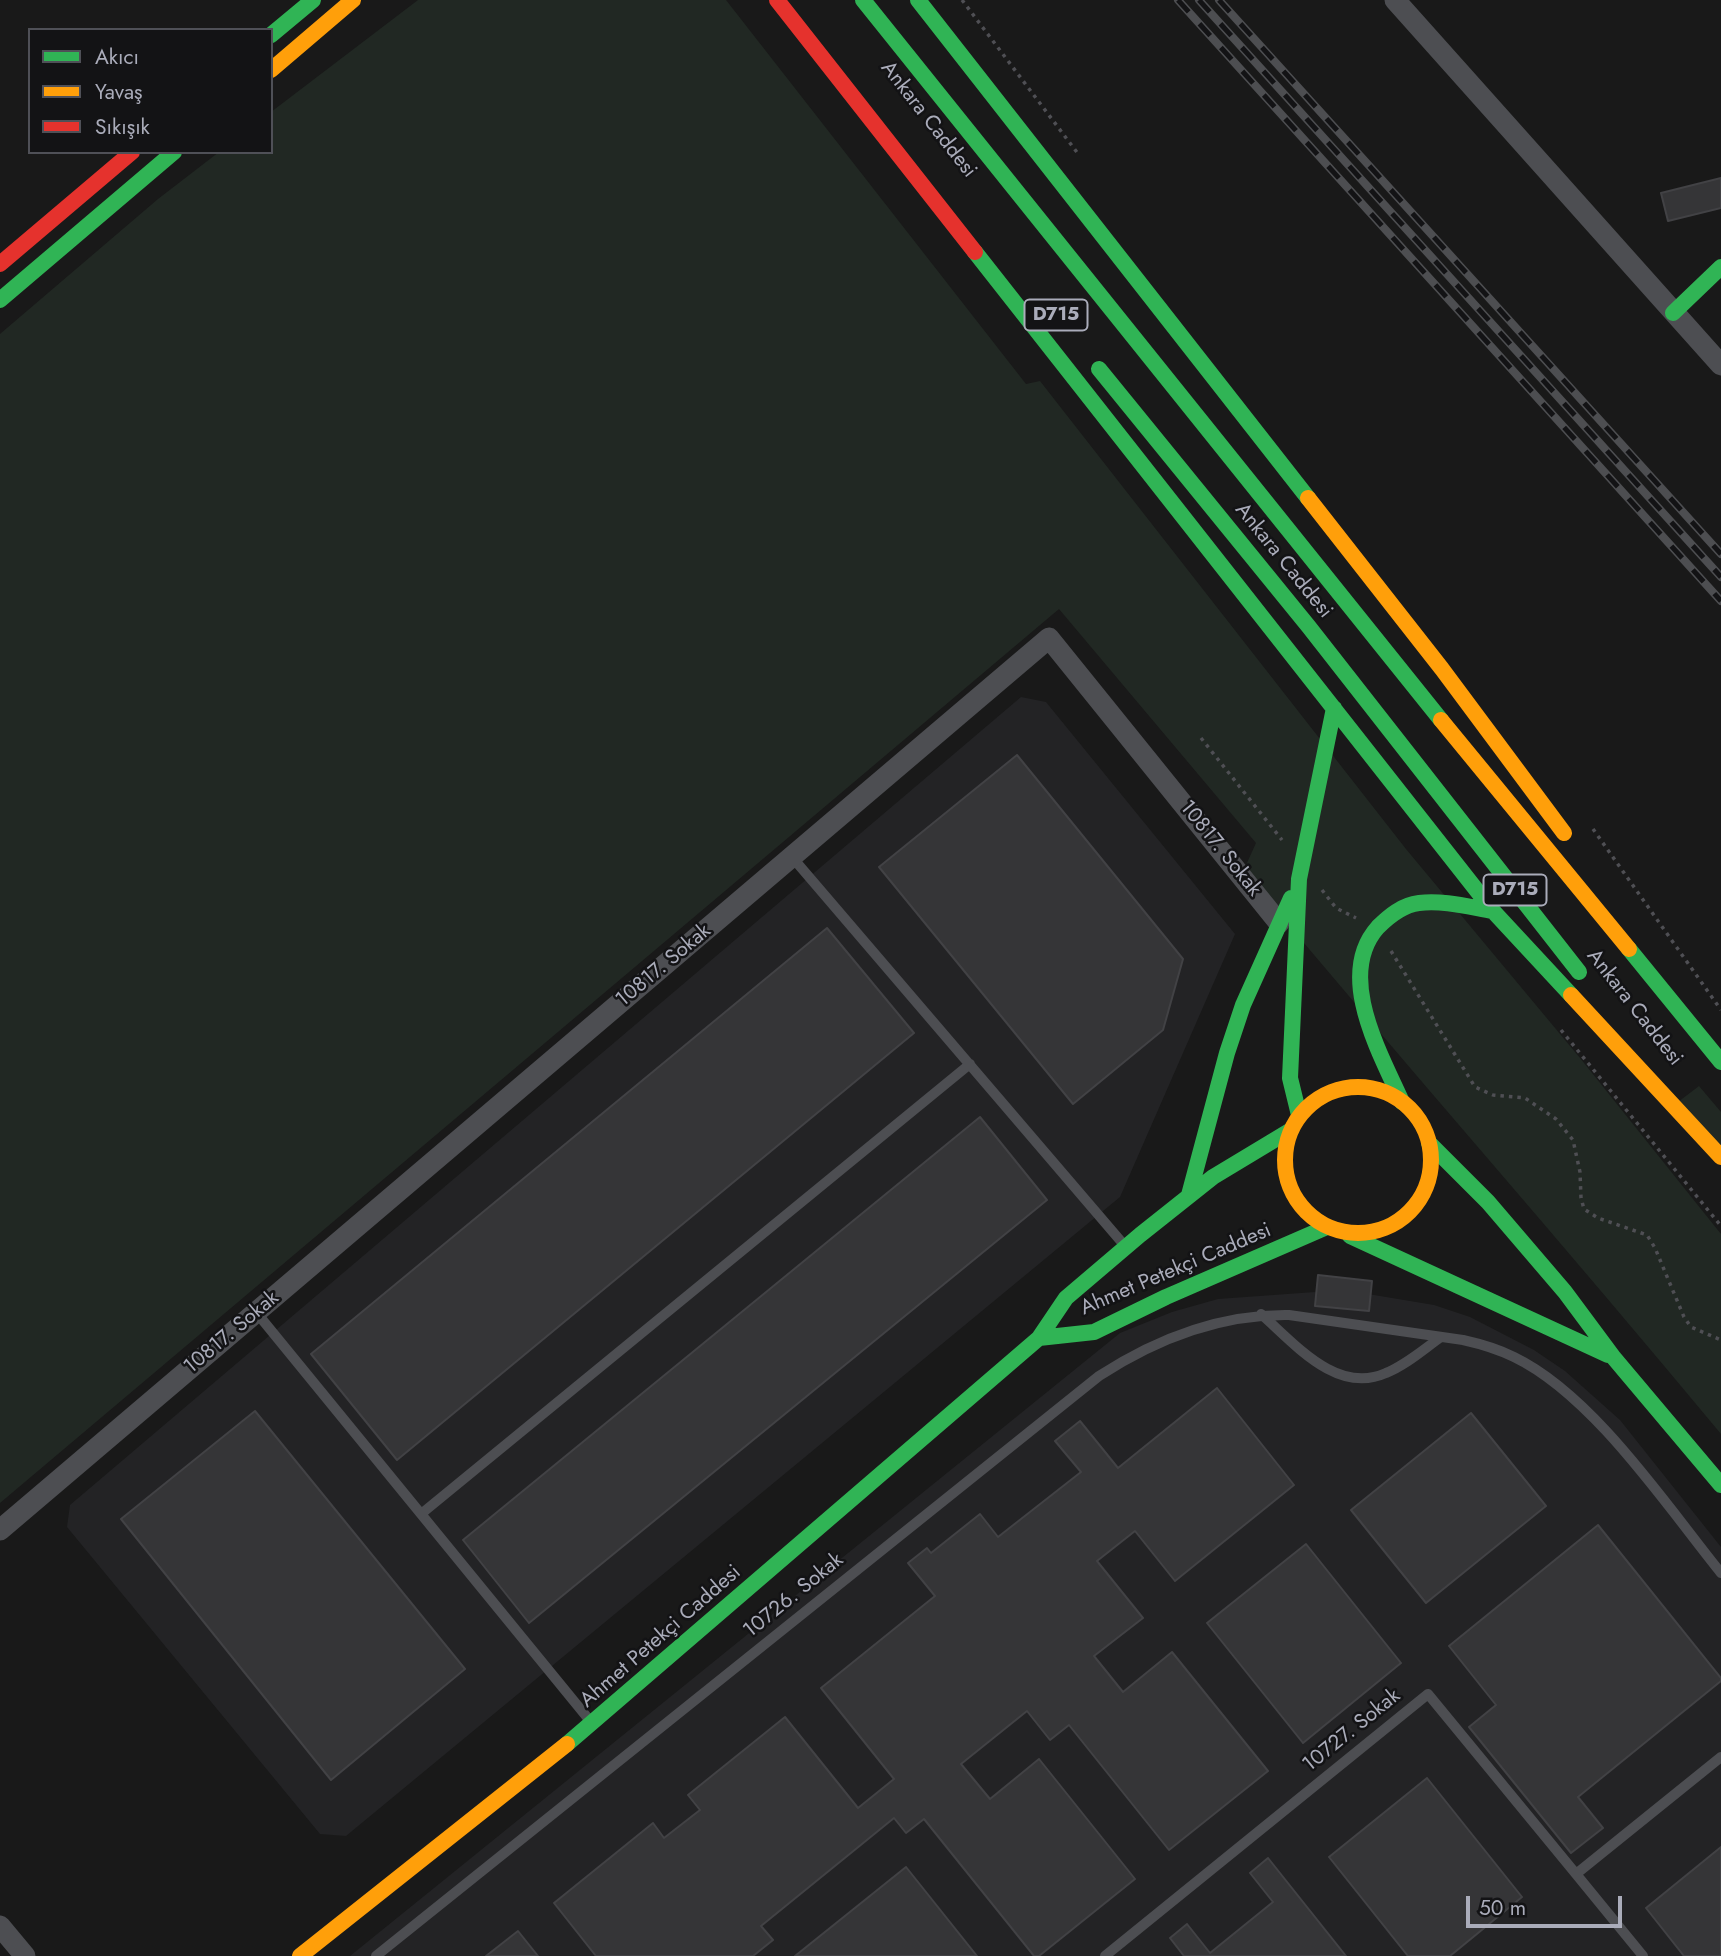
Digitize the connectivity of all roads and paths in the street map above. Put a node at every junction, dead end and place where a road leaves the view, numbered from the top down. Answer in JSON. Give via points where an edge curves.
{"nodes":[{"id":1,"x":313,"y":0,"type":"edge"},
{"id":2,"x":353,"y":0,"type":"edge"},
{"id":3,"x":778,"y":0,"type":"edge"},
{"id":4,"x":863,"y":0,"type":"edge"},
{"id":5,"x":918,"y":0,"type":"edge"},
{"id":6,"x":1395,"y":0,"type":"edge"},
{"id":7,"x":273,"y":33,"type":"edge"},
{"id":8,"x":273,"y":68,"type":"edge"},
{"id":9,"x":130,"y":154,"type":"edge"},
{"id":10,"x":172,"y":154,"type":"edge"},
{"id":11,"x":0,"y":264,"type":"edge"},
{"id":12,"x":1721,"y":267,"type":"edge"},
{"id":13,"x":0,"y":300,"type":"edge"},
{"id":14,"x":1673,"y":313,"type":"junction"},
{"id":15,"x":1090,"y":358,"type":"dead end"},
{"id":16,"x":1721,"y":365,"type":"edge"},
{"id":17,"x":1334,"y":708,"type":"junction"},
{"id":18,"x":1201,"y":737,"type":"dead end"},
{"id":19,"x":1573,"y":846,"type":"dead end"},
{"id":20,"x":792,"y":857,"type":"junction"},
{"id":21,"x":1300,"y":871,"type":"junction"},
{"id":22,"x":1493,"y":911,"type":"junction"},
{"id":23,"x":1279,"y":923,"type":"junction"},
{"id":24,"x":1374,"y":928,"type":"junction"},
{"id":25,"x":1656,"y":957,"type":"dead end"},
{"id":26,"x":1592,"y":989,"type":"dead end"},
{"id":27,"x":1618,"y":1022,"type":"dead end"},
{"id":28,"x":1721,"y":1045,"type":"edge"},
{"id":29,"x":1721,"y":1062,"type":"edge"},
{"id":30,"x":970,"y":1064,"type":"junction"},
{"id":31,"x":1402,"y":1102,"type":"junction"},
{"id":32,"x":1295,"y":1122,"type":"junction"},
{"id":33,"x":1429,"y":1143,"type":"junction"},
{"id":34,"x":1721,"y":1155,"type":"edge"},
{"id":35,"x":1189,"y":1195,"type":"junction"},
{"id":36,"x":1327,"y":1227,"type":"junction"},
{"id":37,"x":1343,"y":1233,"type":"junction"},
{"id":38,"x":1126,"y":1247,"type":"junction"},
{"id":39,"x":256,"y":1312,"type":"junction"},
{"id":40,"x":1261,"y":1314,"type":"junction"},
{"id":41,"x":1441,"y":1337,"type":"junction"},
{"id":42,"x":1039,"y":1338,"type":"junction"},
{"id":43,"x":1721,"y":1340,"type":"edge"},
{"id":44,"x":1614,"y":1357,"type":"junction"},
{"id":45,"x":1721,"y":1485,"type":"edge"},
{"id":46,"x":421,"y":1514,"type":"junction"},
{"id":47,"x":0,"y":1530,"type":"edge"},
{"id":48,"x":1721,"y":1573,"type":"edge"},
{"id":49,"x":592,"y":1724,"type":"junction"},
{"id":50,"x":1721,"y":1757,"type":"edge"},
{"id":51,"x":1576,"y":1874,"type":"junction"},
{"id":52,"x":0,"y":1926,"type":"edge"},
{"id":53,"x":25,"y":1956,"type":"edge"},
{"id":54,"x":300,"y":1956,"type":"edge"},
{"id":55,"x":376,"y":1956,"type":"edge"},
{"id":56,"x":1105,"y":1956,"type":"edge"},
{"id":57,"x":1643,"y":1956,"type":"edge"}],
"edges":[{"from":1,"to":7,"type":"main road"},
{"from":2,"to":8,"type":"main road"},
{"from":3,"to":17,"type":"main road"},
{"from":4,"to":29,"type":"main road","name":"Ankara Caddesi","number":"D715"},
{"from":5,"to":19,"type":"main road","via":[[1442,668]]},
{"from":6,"to":14,"type":"street"},
{"from":9,"to":11,"type":"main road"},
{"from":10,"to":13,"type":"main road"},
{"from":12,"to":14,"type":"main road"},
{"from":14,"to":16,"type":"street"},
{"from":15,"to":26,"type":"main road","name":"Ankara Caddesi","number":"D715","via":[[1310,626]]},
{"from":17,"to":21,"type":"main road"},
{"from":17,"to":22,"type":"main road"},
{"from":18,"to":21,"type":"path"},
{"from":20,"to":23,"type":"street","name":"10817. Sokak","via":[[1049,638]]},
{"from":20,"to":30,"type":"lane"},
{"from":20,"to":39,"type":"street","name":"10817. Sokak"},
{"from":21,"to":23,"type":"main road"},
{"from":21,"to":24,"type":"path","via":[[1336,908]]},
{"from":21,"to":32,"type":"main road","via":[[1290,1055]]},
{"from":22,"to":24,"type":"main road","via":[[1419,903],[1396,911]]},
{"from":22,"to":34,"type":"main road"},
{"from":23,"to":35,"type":"main road","via":[[1227,1053]]},
{"from":24,"to":31,"type":"main road","via":[[1359,976],[1362,1000]]},
{"from":24,"to":43,"type":"path","via":[[1475,1087],[1493,1095],[1525,1098],[1556,1119],[1573,1140],[1584,1209],[1647,1235],[1691,1327]]},
{"from":25,"to":28,"type":"main road"},
{"from":27,"to":34,"type":"main road","name":"Ankara Caddesi"},
{"from":30,"to":38,"type":"lane"},
{"from":30,"to":46,"type":"lane"},
{"from":31,"to":32,"type":"main road","via":[[1373,1088],[1340,1089],[1325,1094]]},
{"from":31,"to":33,"type":"main road","via":[[1423,1127]]},
{"from":32,"to":35,"type":"main road","name":"Ahmet Petekçi Caddesi"},
{"from":32,"to":36,"type":"main road","via":[[1284,1162],[1289,1186],[1301,1207]]},
{"from":33,"to":37,"type":"main road","via":[[1429,1175],[1416,1205],[1391,1226],[1375,1232]]},
{"from":33,"to":44,"type":"main road","via":[[1488,1202]]},
{"from":35,"to":38,"type":"main road","name":"Ahmet Petekçi Caddesi"},
{"from":36,"to":37,"type":"main road"},
{"from":36,"to":42,"type":"main road","name":"Ahmet Petekçi Caddesi","via":[[1094,1332]]},
{"from":37,"to":44,"type":"main road"},
{"from":38,"to":42,"type":"main road","name":"Ahmet Petekçi Caddesi","via":[[1066,1298]]},
{"from":39,"to":46,"type":"lane"},
{"from":39,"to":47,"type":"street","name":"10817. Sokak"},
{"from":40,"to":41,"type":"lane","name":"10726. Sokak"},
{"from":40,"to":41,"type":"lane","via":[[1335,1374],[1359,1380],[1385,1374]]},
{"from":40,"to":55,"type":"lane","name":"10726. Sokak","via":[[1178,1335],[1099,1376]]},
{"from":41,"to":48,"type":"lane","name":"10726. Sokak","via":[[1487,1346],[1547,1377],[1603,1428]]},
{"from":42,"to":49,"type":"main road","name":"Ahmet Petekçi Caddesi"},
{"from":44,"to":45,"type":"main road"},
{"from":46,"to":49,"type":"lane"},
{"from":49,"to":54,"type":"main road","name":"Ahmet Petekçi Caddesi"},
{"from":50,"to":51,"type":"lane"},
{"from":51,"to":56,"type":"lane","name":"10727. Sokak","via":[[1428,1694]]},
{"from":51,"to":57,"type":"lane"},
{"from":52,"to":53,"type":"street"}]}
